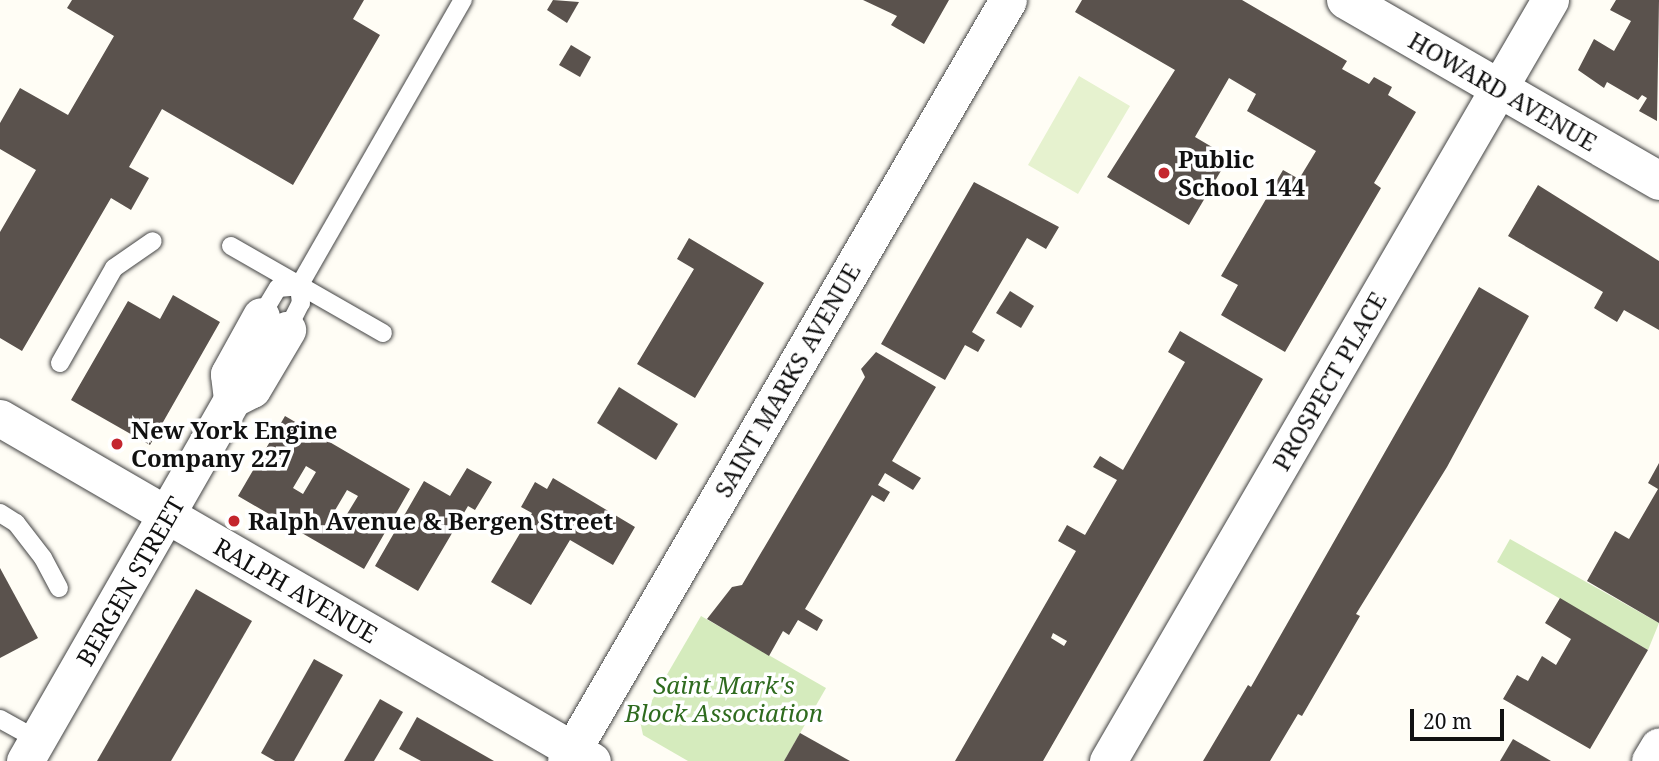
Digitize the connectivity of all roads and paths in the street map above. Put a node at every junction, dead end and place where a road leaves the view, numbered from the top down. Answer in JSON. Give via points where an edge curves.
{"nodes":[{"id":1,"x":463,"y":0,"type":"edge"},
{"id":2,"x":1008,"y":0,"type":"edge"},
{"id":3,"x":1346,"y":0,"type":"edge"},
{"id":4,"x":1550,"y":0,"type":"edge"},
{"id":5,"x":1499,"y":88,"type":"junction"},
{"id":6,"x":1659,"y":181,"type":"edge"},
{"id":7,"x":153,"y":240,"type":"dead end"},
{"id":8,"x":231,"y":246,"type":"dead end"},
{"id":9,"x":299,"y":286,"type":"junction"},
{"id":10,"x":274,"y":323,"type":"junction"},
{"id":11,"x":383,"y":333,"type":"dead end"},
{"id":12,"x":60,"y":363,"type":"dead end"},
{"id":13,"x":0,"y":418,"type":"edge"},
{"id":14,"x":0,"y":513,"type":"edge"},
{"id":15,"x":168,"y":516,"type":"junction"},
{"id":16,"x":59,"y":588,"type":"dead end"},
{"id":17,"x":0,"y":719,"type":"edge"},
{"id":18,"x":1659,"y":746,"type":"edge"},
{"id":19,"x":31,"y":751,"type":"edge"},
{"id":20,"x":577,"y":757,"type":"edge"},
{"id":21,"x":1108,"y":761,"type":"edge"},
{"id":22,"x":1650,"y":761,"type":"edge"}],
"edges":[{"from":1,"to":9,"type":"lane","name":"BERGEN STREET"},
{"from":2,"to":20,"type":"street","name":"SAINT MARKS AVENUE"},
{"from":3,"to":5,"type":"street","name":"HOWARD AVENUE"},
{"from":4,"to":5,"type":"street","name":"PROSPECT PLACE"},
{"from":5,"to":6,"type":"street","name":"HOWARD AVENUE"},
{"from":5,"to":21,"type":"street","name":"PROSPECT PLACE"},
{"from":7,"to":12,"type":"lane","via":[[114,268]]},
{"from":8,"to":9,"type":"lane"},
{"from":9,"to":10,"type":"lane","name":"BERGEN STREET","via":[[301,303]]},
{"from":9,"to":10,"type":"lane","name":"BERGEN STREET","via":[[278,288]]},
{"from":9,"to":11,"type":"lane"},
{"from":10,"to":15,"type":"street","name":"BERGEN STREET","via":[[252,389],[232,399]]},
{"from":13,"to":15,"type":"street","name":"RALPH AVENUE"},
{"from":14,"to":16,"type":"lane","via":[[16,523]]},
{"from":15,"to":19,"type":"street","name":"BERGEN STREET"},
{"from":15,"to":20,"type":"street","name":"RALPH AVENUE"},
{"from":17,"to":19,"type":"lane"},
{"from":18,"to":22,"type":"street"}]}
